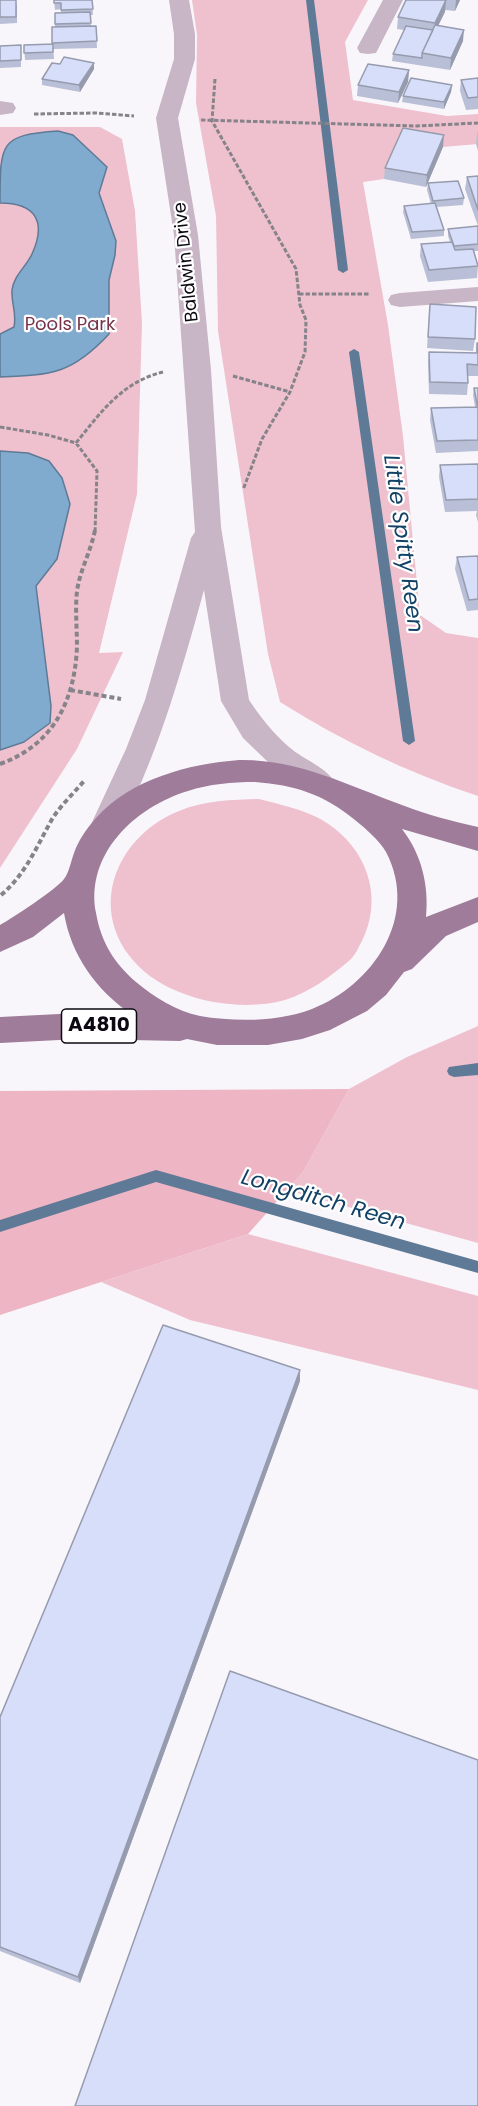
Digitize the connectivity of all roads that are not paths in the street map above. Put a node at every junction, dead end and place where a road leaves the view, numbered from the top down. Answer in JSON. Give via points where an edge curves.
{"nodes":[{"id":1,"x":179,"y":0,"type":"edge"},
{"id":2,"x":393,"y":0,"type":"edge"},
{"id":3,"x":368,"y":48,"type":"dead end"},
{"id":4,"x":478,"y":294,"type":"edge"},
{"id":5,"x":400,"y":300,"type":"road end"},
{"id":6,"x":208,"y":527,"type":"junction"},
{"id":7,"x":333,"y":790,"type":"junction"},
{"id":8,"x":102,"y":833,"type":"junction"},
{"id":9,"x":478,"y":839,"type":"edge"},
{"id":10,"x":78,"y":885,"type":"junction"},
{"id":11,"x":478,"y":909,"type":"edge"},
{"id":12,"x":0,"y":939,"type":"edge"},
{"id":13,"x":371,"y":989,"type":"junction"},
{"id":14,"x":197,"y":1028,"type":"junction"},
{"id":15,"x":0,"y":1030,"type":"edge"}],
"edges":[{"from":1,"to":6,"type":"street","name":"Baldwin Drive","via":[[185,28],[183,67],[167,118],[186,235]]},
{"from":2,"to":3,"type":"street"},
{"from":4,"to":5,"type":"street"},
{"from":6,"to":7,"type":"street","via":[[235,701],[253,730],[279,755]]},
{"from":6,"to":8,"type":"street","via":[[159,699],[141,750]]},
{"from":7,"to":8,"type":"main road","via":[[304,779],[257,771],[210,773],[167,786],[130,806]]},
{"from":7,"to":9,"type":"main road","via":[[410,821]]},
{"from":7,"to":13,"type":"main road","via":[[376,819],[400,851],[412,887],[412,923],[399,956]]},
{"from":8,"to":10,"type":"main road","via":[[86,859]]},
{"from":10,"to":12,"type":"main road","via":[[22,928]]},
{"from":10,"to":14,"type":"main road","via":[[79,923],[93,958],[119,989],[155,1013]]},
{"from":11,"to":13,"type":"main road","via":[[435,927]]},
{"from":13,"to":14,"type":"main road","via":[[334,1014],[290,1029],[244,1034]]},
{"from":14,"to":15,"type":"main road","number":"A4810","via":[[80,1026]]}]}
